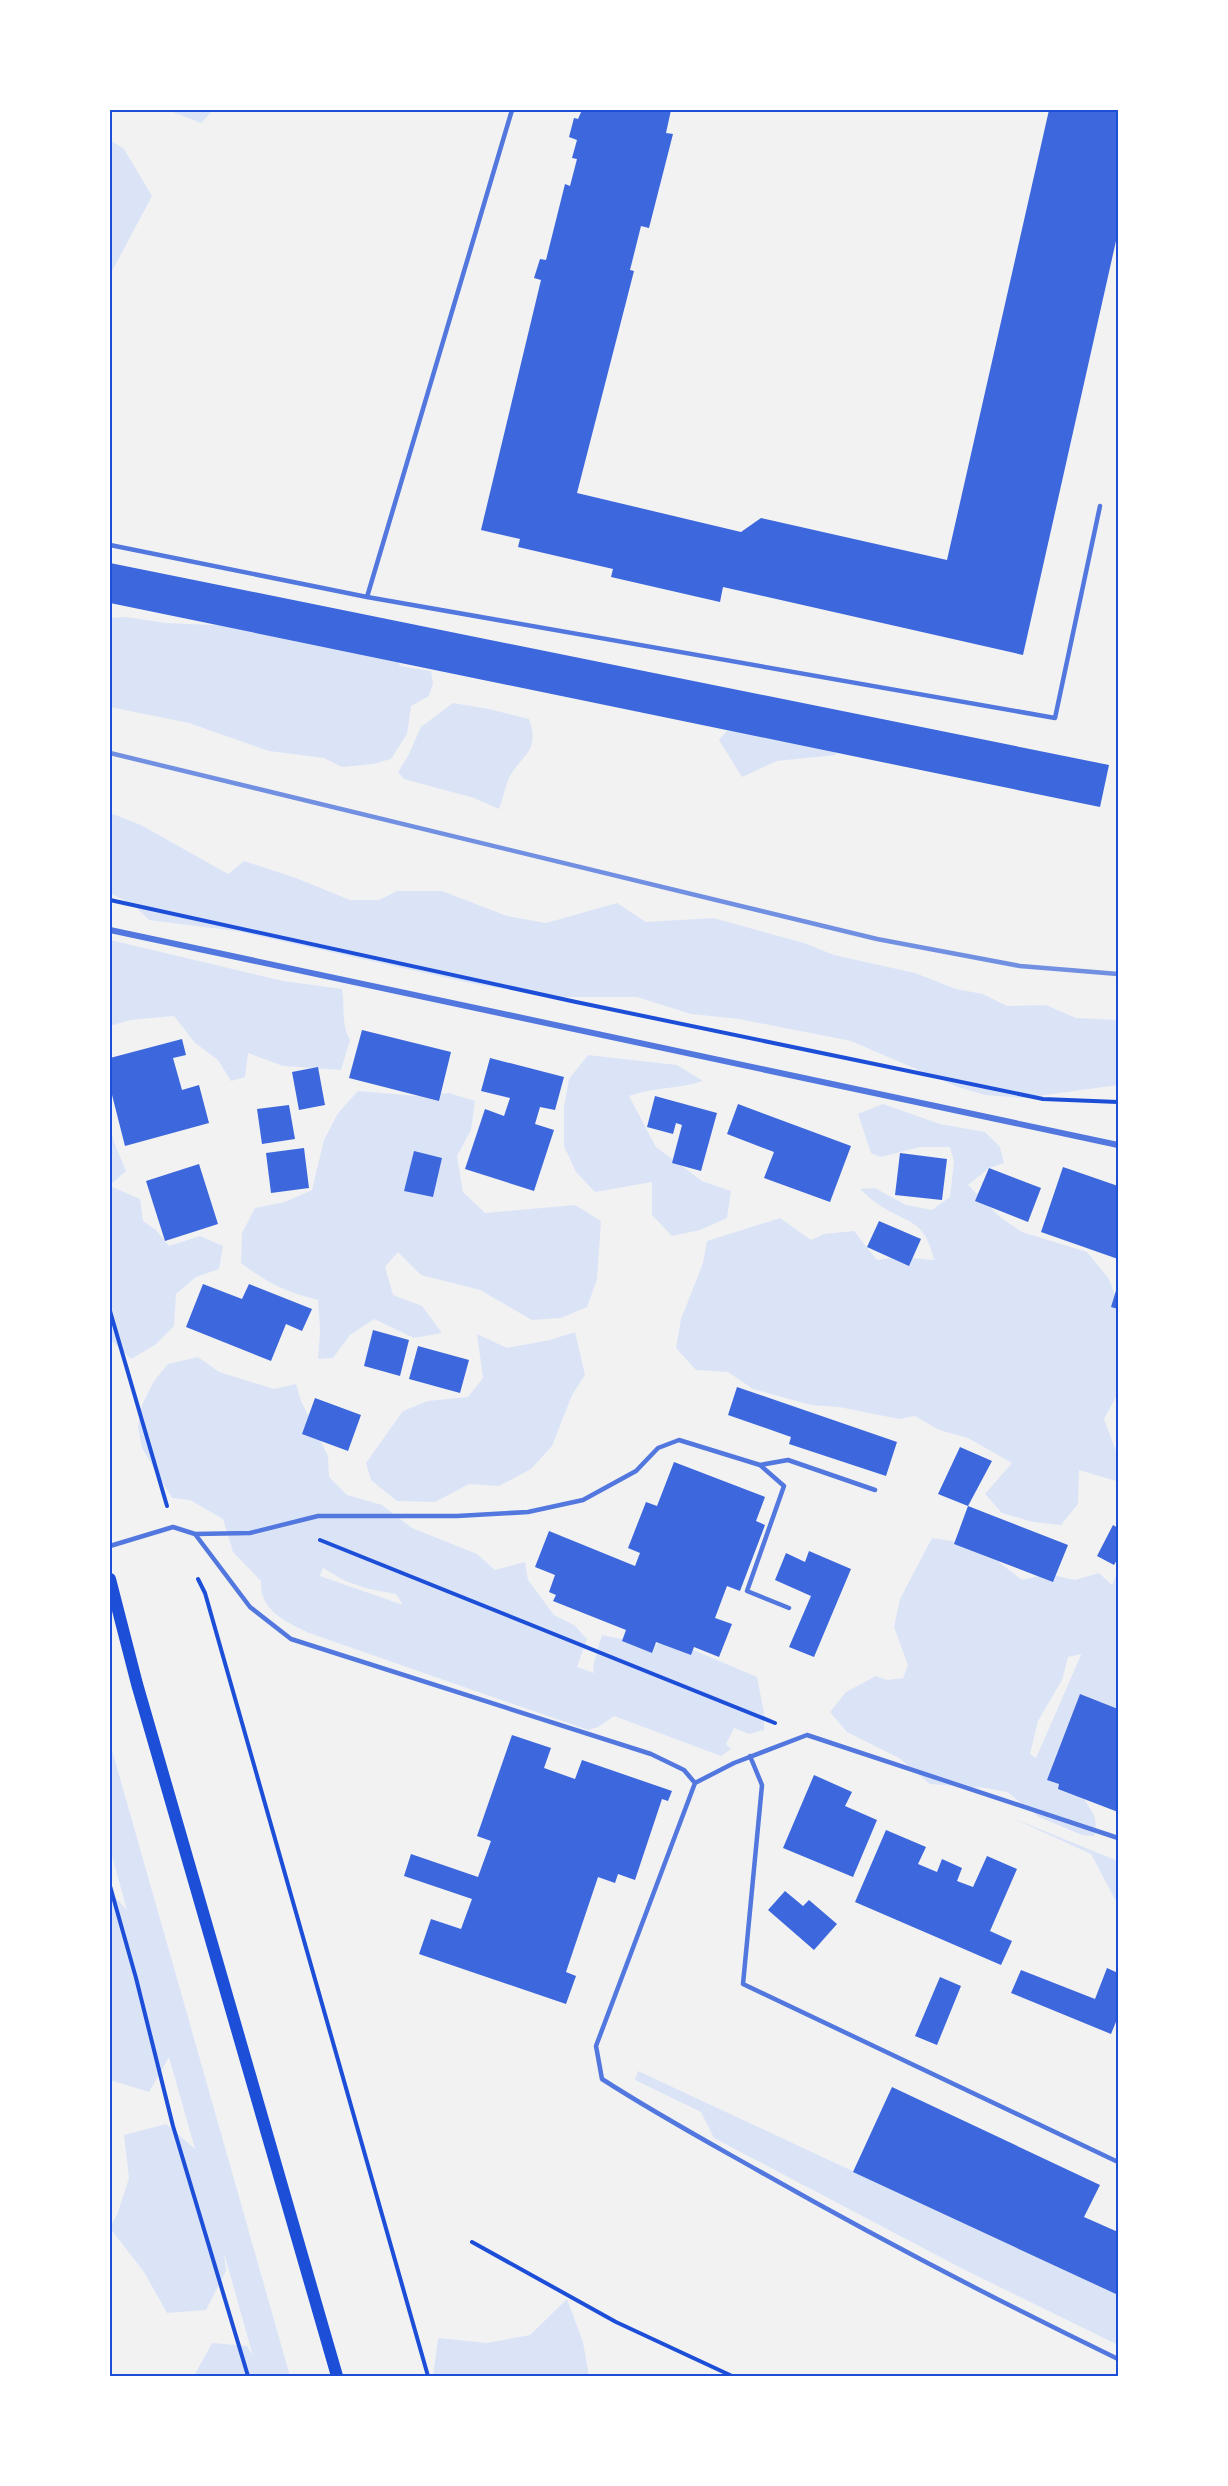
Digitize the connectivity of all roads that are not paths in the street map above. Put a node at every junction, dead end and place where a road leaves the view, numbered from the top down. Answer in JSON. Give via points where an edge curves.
{"nodes":[{"id":1,"x":512,"y":110,"type":"edge"},
{"id":2,"x":1100,"y":506,"type":"dead end"},
{"id":3,"x":110,"y":545,"type":"edge"},
{"id":4,"x":367,"y":597,"type":"junction"},
{"id":5,"x":110,"y":930,"type":"edge"},
{"id":6,"x":1119,"y":1145,"type":"edge"},
{"id":7,"x":760,"y":1465,"type":"junction"},
{"id":8,"x":875,"y":1491,"type":"dead end"},
{"id":9,"x":195,"y":1533,"type":"junction"},
{"id":10,"x":110,"y":1546,"type":"edge"},
{"id":11,"x":110,"y":1579,"type":"edge"},
{"id":12,"x":789,"y":1608,"type":"dead end"},
{"id":13,"x":750,"y":1756,"type":"junction"},
{"id":14,"x":695,"y":1783,"type":"junction"},
{"id":15,"x":1119,"y":1838,"type":"edge"},
{"id":16,"x":1119,"y":2162,"type":"edge"},
{"id":17,"x":1119,"y":2359,"type":"edge"},
{"id":18,"x":337,"y":2376,"type":"edge"}],
"edges":[{"from":1,"to":4,"type":"lane"},
{"from":2,"to":4,"type":"lane","via":[[1055,718]]},
{"from":3,"to":4,"type":"lane"},
{"from":5,"to":6,"type":"street"},
{"from":7,"to":8,"type":"lane","via":[[788,1460]]},
{"from":7,"to":9,"type":"lane","via":[[679,1440],[658,1448],[636,1471],[583,1500],[528,1512],[318,1516],[250,1533]]},
{"from":7,"to":12,"type":"lane","via":[[784,1486],[747,1591]]},
{"from":9,"to":10,"type":"lane","via":[[173,1527]]},
{"from":9,"to":14,"type":"lane","via":[[250,1607],[291,1639],[651,1754],[684,1770]]},
{"from":11,"to":18,"type":"main road"},
{"from":13,"to":14,"type":"lane"},
{"from":13,"to":15,"type":"lane","via":[[807,1735]]},
{"from":13,"to":16,"type":"lane","via":[[762,1785],[743,1984]]},
{"from":14,"to":17,"type":"lane","via":[[596,2046],[602,2079],[866,2232],[990,2298]]}]}
